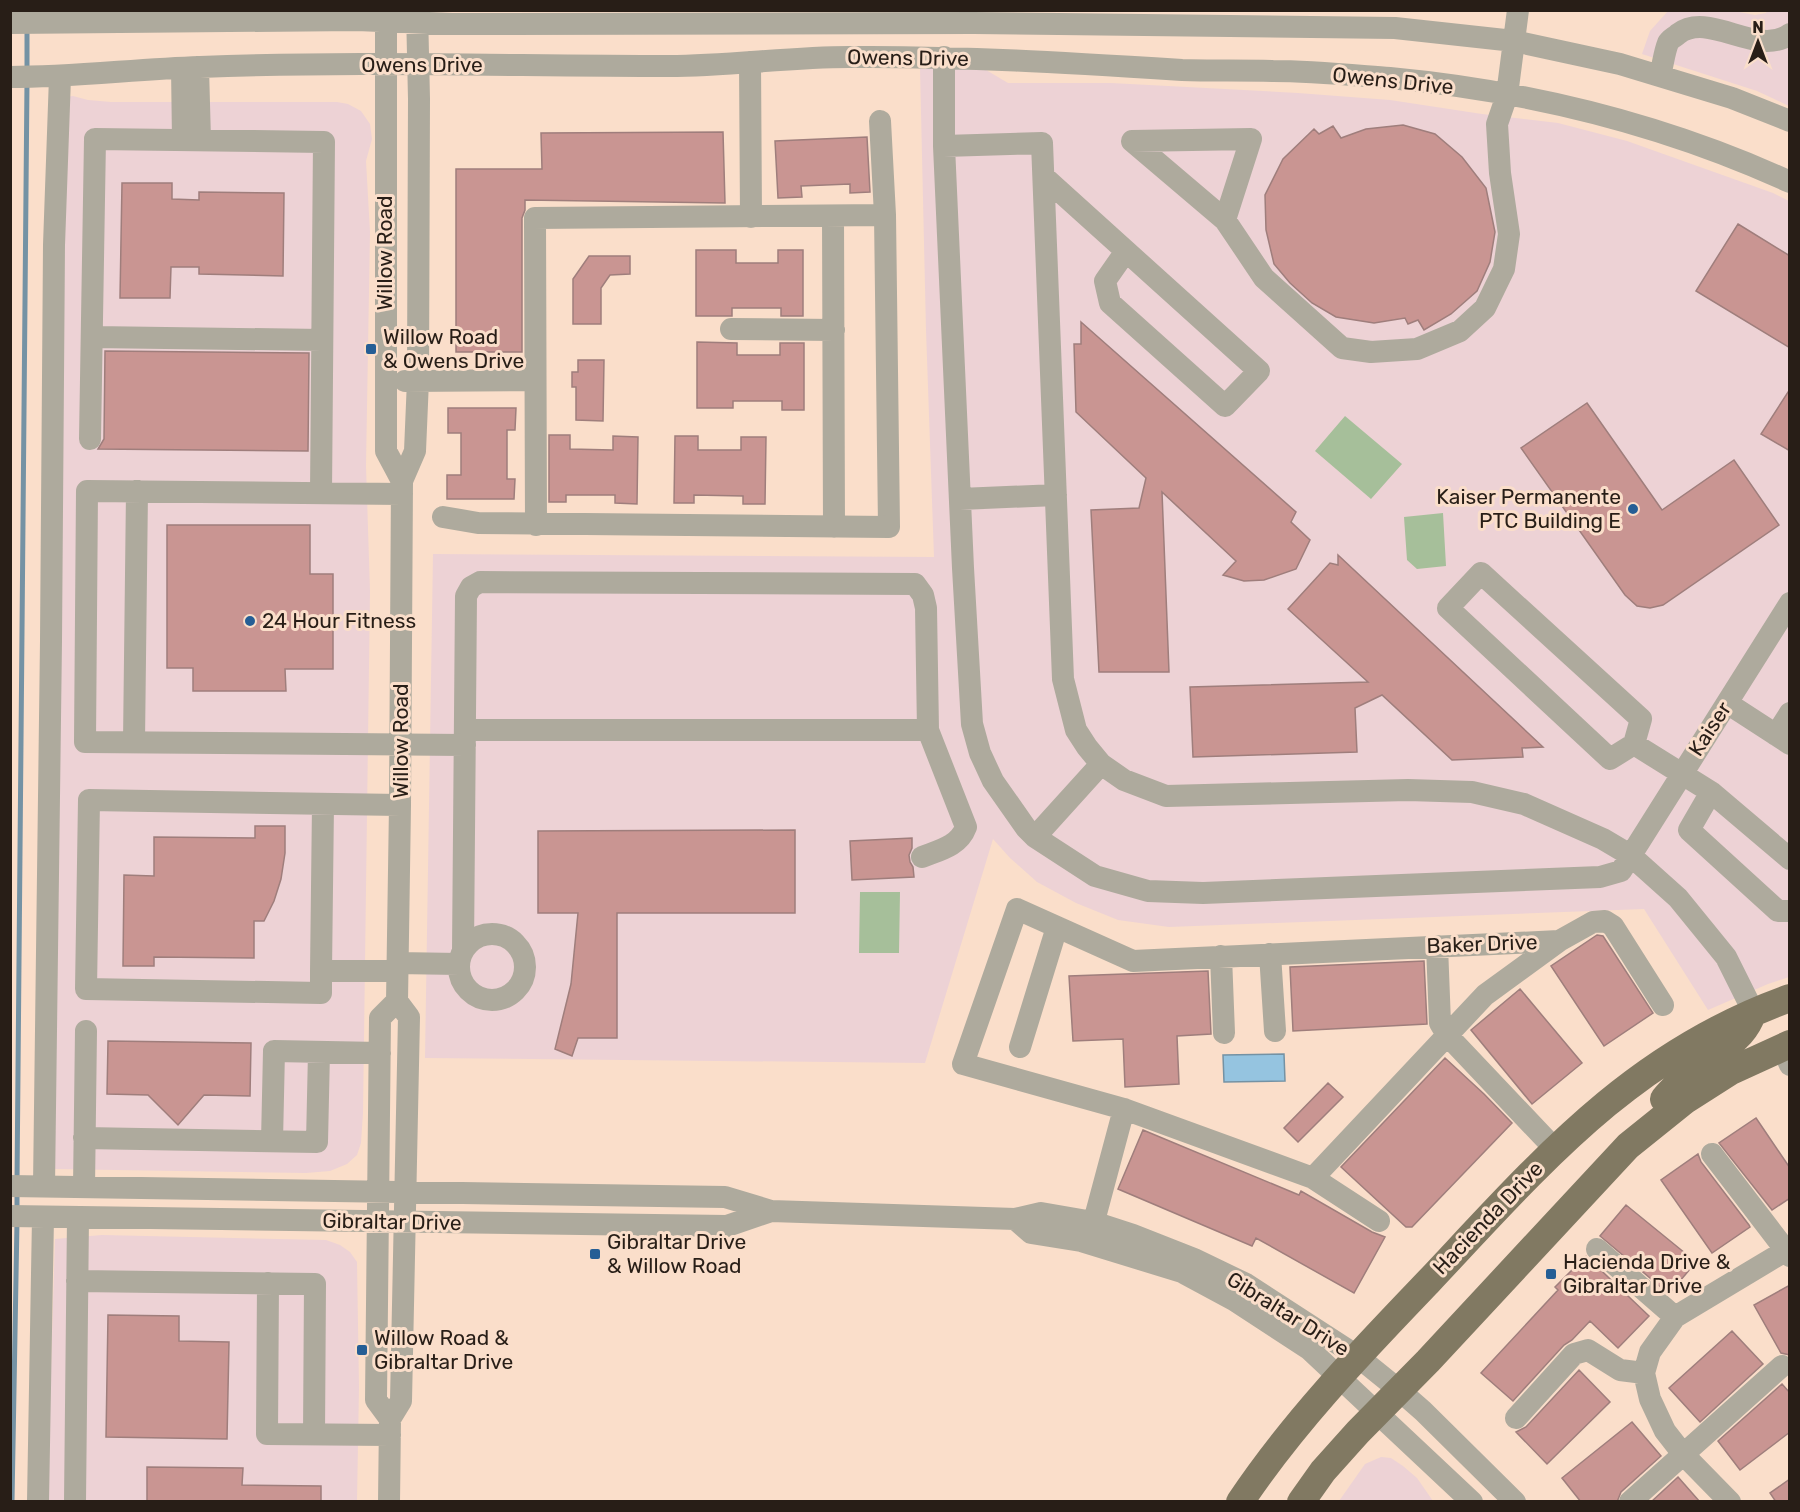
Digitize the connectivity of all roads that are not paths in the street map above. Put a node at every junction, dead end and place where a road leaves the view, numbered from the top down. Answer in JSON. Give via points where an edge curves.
{"nodes":[{"id":1,"x":1518,"y":10,"type":"edge"},
{"id":2,"x":386,"y":16,"type":"edge"},
{"id":3,"x":417,"y":16,"type":"edge"},
{"id":4,"x":1187,"y":18,"type":"edge"},
{"id":5,"x":58,"y":19,"type":"edge"},
{"id":6,"x":10,"y":23,"type":"edge"},
{"id":7,"x":1790,"y":34,"type":"edge"},
{"id":8,"x":1514,"y":41,"type":"junction"},
{"id":9,"x":944,"y":57,"type":"junction"},
{"id":10,"x":750,"y":62,"type":"junction"},
{"id":11,"x":419,"y":63,"type":"junction"},
{"id":12,"x":386,"y":64,"type":"junction"},
{"id":13,"x":190,"y":68,"type":"junction"},
{"id":14,"x":1660,"y":75,"type":"junction"},
{"id":15,"x":10,"y":77,"type":"edge"},
{"id":16,"x":55,"y":77,"type":"junction"},
{"id":17,"x":1507,"y":95,"type":"junction"},
{"id":18,"x":880,"y":121,"type":"dead end"},
{"id":19,"x":1790,"y":122,"type":"edge"},
{"id":20,"x":192,"y":140,"type":"junction"},
{"id":21,"x":944,"y":146,"type":"junction"},
{"id":22,"x":1044,"y":177,"type":"junction"},
{"id":23,"x":1790,"y":182,"type":"edge"},
{"id":24,"x":885,"y":215,"type":"junction"},
{"id":25,"x":833,"y":216,"type":"junction"},
{"id":26,"x":751,"y":217,"type":"junction"},
{"id":27,"x":1225,"y":220,"type":"junction"},
{"id":28,"x":1126,"y":251,"type":"junction"},
{"id":29,"x":731,"y":329,"type":"dead end"},
{"id":30,"x":834,"y":330,"type":"junction"},
{"id":31,"x":93,"y":337,"type":"junction"},
{"id":32,"x":322,"y":340,"type":"junction"},
{"id":33,"x":535,"y":380,"type":"junction"},
{"id":34,"x":386,"y":381,"type":"junction"},
{"id":35,"x":418,"y":381,"type":"junction"},
{"id":36,"x":90,"y":439,"type":"dead end"},
{"id":37,"x":402,"y":487,"type":"junction"},
{"id":38,"x":136,"y":491,"type":"junction"},
{"id":39,"x":321,"y":493,"type":"junction"},
{"id":40,"x":1056,"y":495,"type":"junction"},
{"id":41,"x":960,"y":499,"type":"junction"},
{"id":42,"x":443,"y":517,"type":"dead end"},
{"id":43,"x":536,"y":525,"type":"junction"},
{"id":44,"x":834,"y":527,"type":"junction"},
{"id":45,"x":1790,"y":603,"type":"edge"},
{"id":46,"x":1783,"y":626,"type":"edge"},
{"id":47,"x":1727,"y":703,"type":"junction"},
{"id":48,"x":1790,"y":713,"type":"edge"},
{"id":49,"x":928,"y":730,"type":"junction"},
{"id":50,"x":465,"y":737,"type":"junction"},
{"id":51,"x":1783,"y":739,"type":"edge"},
{"id":52,"x":134,"y":742,"type":"junction"},
{"id":53,"x":1634,"y":744,"type":"junction"},
{"id":54,"x":401,"y":745,"type":"junction"},
{"id":55,"x":1101,"y":764,"type":"junction"},
{"id":56,"x":1682,"y":773,"type":"junction"},
{"id":57,"x":1711,"y":792,"type":"junction"},
{"id":58,"x":323,"y":804,"type":"junction"},
{"id":59,"x":400,"y":805,"type":"junction"},
{"id":60,"x":1035,"y":837,"type":"junction"},
{"id":61,"x":1630,"y":855,"type":"junction"},
{"id":62,"x":922,"y":857,"type":"dead end"},
{"id":63,"x":1790,"y":859,"type":"edge"},
{"id":64,"x":1790,"y":911,"type":"edge"},
{"id":65,"x":1057,"y":927,"type":"junction"},
{"id":66,"x":1559,"y":941,"type":"junction"},
{"id":67,"x":1437,"y":946,"type":"junction"},
{"id":68,"x":1270,"y":954,"type":"junction"},
{"id":69,"x":1221,"y":956,"type":"junction"},
{"id":70,"x":397,"y":967,"type":"junction"},
{"id":71,"x":321,"y":971,"type":"junction"},
{"id":72,"x":1790,"y":998,"type":"edge"},
{"id":73,"x":397,"y":1001,"type":"junction"},
{"id":74,"x":1663,"y":1005,"type":"dead end"},
{"id":75,"x":1753,"y":1011,"type":"junction"},
{"id":76,"x":86,"y":1031,"type":"dead end"},
{"id":77,"x":1275,"y":1031,"type":"dead end"},
{"id":78,"x":1224,"y":1032,"type":"dead end"},
{"id":79,"x":1447,"y":1035,"type":"junction"},
{"id":80,"x":1788,"y":1044,"type":"edge"},
{"id":81,"x":1020,"y":1047,"type":"dead end"},
{"id":82,"x":319,"y":1052,"type":"junction"},
{"id":83,"x":380,"y":1053,"type":"junction"},
{"id":84,"x":1124,"y":1109,"type":"junction"},
{"id":85,"x":84,"y":1138,"type":"junction"},
{"id":86,"x":272,"y":1142,"type":"junction"},
{"id":87,"x":1628,"y":1146,"type":"junction"},
{"id":88,"x":1555,"y":1149,"type":"junction"},
{"id":89,"x":1712,"y":1154,"type":"dead end"},
{"id":90,"x":1313,"y":1178,"type":"junction"},
{"id":91,"x":10,"y":1186,"type":"edge"},
{"id":92,"x":44,"y":1186,"type":"junction"},
{"id":93,"x":84,"y":1187,"type":"junction"},
{"id":94,"x":378,"y":1191,"type":"junction"},
{"id":95,"x":405,"y":1191,"type":"junction"},
{"id":96,"x":771,"y":1211,"type":"junction"},
{"id":97,"x":10,"y":1216,"type":"edge"},
{"id":98,"x":43,"y":1217,"type":"junction"},
{"id":99,"x":78,"y":1217,"type":"junction"},
{"id":100,"x":1379,"y":1221,"type":"dead end"},
{"id":101,"x":378,"y":1222,"type":"junction"},
{"id":102,"x":405,"y":1223,"type":"junction"},
{"id":103,"x":1090,"y":1233,"type":"junction"},
{"id":104,"x":1597,"y":1249,"type":"dead end"},
{"id":105,"x":1788,"y":1251,"type":"edge"},
{"id":106,"x":77,"y":1281,"type":"junction"},
{"id":107,"x":268,"y":1283,"type":"junction"},
{"id":108,"x":1675,"y":1317,"type":"junction"},
{"id":109,"x":1782,"y":1366,"type":"dead end"},
{"id":110,"x":1348,"y":1367,"type":"junction"},
{"id":111,"x":1644,"y":1373,"type":"junction"},
{"id":112,"x":1399,"y":1390,"type":"junction"},
{"id":113,"x":1377,"y":1412,"type":"junction"},
{"id":114,"x":1516,"y":1418,"type":"dead end"},
{"id":115,"x":390,"y":1427,"type":"junction"},
{"id":116,"x":314,"y":1434,"type":"junction"},
{"id":117,"x":1683,"y":1454,"type":"junction"},
{"id":118,"x":38,"y":1502,"type":"edge"},
{"id":119,"x":75,"y":1502,"type":"edge"},
{"id":120,"x":389,"y":1502,"type":"edge"},
{"id":121,"x":1240,"y":1502,"type":"edge"},
{"id":122,"x":1301,"y":1502,"type":"edge"},
{"id":123,"x":1472,"y":1502,"type":"edge"},
{"id":124,"x":1515,"y":1502,"type":"edge"},
{"id":125,"x":1630,"y":1502,"type":"edge"},
{"id":126,"x":1731,"y":1502,"type":"edge"}],
"edges":[{"from":1,"to":8,"type":"street"},
{"from":2,"to":3,"type":"street","name":"Owens Drive"},
{"from":2,"to":5,"type":"street","name":"Owens Drive"},
{"from":2,"to":12,"type":"street","name":"Willow Road"},
{"from":3,"to":4,"type":"street","name":"Owens Drive","via":[[974,23]]},
{"from":3,"to":11,"type":"street","name":"Willow Road"},
{"from":4,"to":8,"type":"street","name":"Owens Drive","via":[[1395,28]]},
{"from":5,"to":6,"type":"street","name":"Owens Drive"},
{"from":7,"to":14,"type":"street","via":[[1783,39],[1758,41],[1702,27],[1686,28],[1669,41]]},
{"from":8,"to":14,"type":"street","name":"Owens Drive"},
{"from":8,"to":17,"type":"street"},
{"from":9,"to":10,"type":"street","name":"Owens Drive"},
{"from":9,"to":17,"type":"street","name":"Owens Drive","via":[[1326,74]]},
{"from":9,"to":21,"type":"street","name":"Kaiser"},
{"from":10,"to":11,"type":"street","name":"Owens Drive","via":[[672,66]]},
{"from":10,"to":26,"type":"street"},
{"from":11,"to":12,"type":"street","name":"Owens Drive"},
{"from":11,"to":35,"type":"street","name":"Willow Road"},
{"from":12,"to":13,"type":"street","name":"Owens Drive"},
{"from":12,"to":34,"type":"street","name":"Willow Road"},
{"from":13,"to":16,"type":"street","name":"Owens Drive"},
{"from":13,"to":20,"type":"street"},
{"from":14,"to":19,"type":"street","name":"Owens Drive"},
{"from":15,"to":16,"type":"street","name":"Owens Drive"},
{"from":16,"to":92,"type":"street"},
{"from":17,"to":23,"type":"street","name":"Owens Drive","via":[[1645,126],[1706,146]]},
{"from":17,"to":27,"type":"street","via":[[1497,124],[1509,234],[1504,269],[1485,308],[1460,331],[1417,349],[1371,352],[1342,348],[1264,278]]},
{"from":18,"to":24,"type":"street"},
{"from":20,"to":31,"type":"street","via":[[95,139]]},
{"from":20,"to":32,"type":"street","via":[[324,141]]},
{"from":21,"to":22,"type":"street","via":[[1042,143]]},
{"from":21,"to":41,"type":"street","name":"Kaiser"},
{"from":22,"to":28,"type":"street"},
{"from":22,"to":40,"type":"street"},
{"from":24,"to":25,"type":"street"},
{"from":24,"to":44,"type":"street","via":[[889,527]]},
{"from":25,"to":26,"type":"street"},
{"from":25,"to":30,"type":"street"},
{"from":26,"to":33,"type":"street","via":[[534,218]]},
{"from":27,"to":27,"type":"street","via":[[1251,139],[1132,141],[1174,177]]},
{"from":28,"to":28,"type":"street","via":[[1105,281],[1110,303],[1225,406],[1259,371]]},
{"from":29,"to":30,"type":"street"},
{"from":30,"to":44,"type":"street"},
{"from":31,"to":32,"type":"street"},
{"from":31,"to":36,"type":"street"},
{"from":32,"to":39,"type":"street"},
{"from":33,"to":35,"type":"street"},
{"from":33,"to":43,"type":"street"},
{"from":34,"to":35,"type":"street"},
{"from":34,"to":37,"type":"street","name":"Willow Road","via":[[386,451]]},
{"from":35,"to":37,"type":"street","name":"Willow Road","via":[[415,451]]},
{"from":37,"to":39,"type":"street"},
{"from":37,"to":54,"type":"street","name":"Willow Road"},
{"from":38,"to":39,"type":"street"},
{"from":38,"to":52,"type":"street"},
{"from":38,"to":52,"type":"street","via":[[87,491],[85,694],[85,742]]},
{"from":40,"to":41,"type":"street"},
{"from":40,"to":55,"type":"street","via":[[1063,679],[1076,730]]},
{"from":41,"to":60,"type":"street","name":"Kaiser","via":[[972,724],[993,781]]},
{"from":42,"to":43,"type":"street"},
{"from":43,"to":44,"type":"street"},
{"from":45,"to":46,"type":"street","name":"Kaiser"},
{"from":46,"to":47,"type":"street","name":"Kaiser"},
{"from":47,"to":51,"type":"street"},
{"from":47,"to":56,"type":"street","name":"Kaiser"},
{"from":48,"to":51,"type":"street"},
{"from":49,"to":50,"type":"street"},
{"from":49,"to":50,"type":"street","via":[[926,608],[915,584],[480,582],[466,596]]},
{"from":49,"to":62,"type":"street","via":[[966,827],[950,847]]},
{"from":50,"to":54,"type":"street"},
{"from":50,"to":70,"type":"street","via":[[461,958]]},
{"from":52,"to":54,"type":"street"},
{"from":53,"to":53,"type":"street","via":[[1610,759],[1448,608],[1481,573],[1641,719]]},
{"from":53,"to":56,"type":"street"},
{"from":54,"to":59,"type":"street","name":"Willow Road"},
{"from":55,"to":60,"type":"street"},
{"from":55,"to":61,"type":"street","via":[[1124,780],[1166,796],[1472,792],[1524,804]]},
{"from":56,"to":57,"type":"street"},
{"from":56,"to":61,"type":"street","name":"Kaiser"},
{"from":57,"to":63,"type":"street"},
{"from":57,"to":64,"type":"street","via":[[1689,830],[1778,911]]},
{"from":58,"to":59,"type":"street"},
{"from":58,"to":71,"type":"street"},
{"from":58,"to":71,"type":"street","via":[[89,800],[86,989],[321,993]]},
{"from":59,"to":70,"type":"street","name":"Willow Road"},
{"from":60,"to":61,"type":"street","name":"Kaiser","via":[[1095,876],[1148,891],[1203,893],[1600,877],[1621,871]]},
{"from":61,"to":75,"type":"street","via":[[1678,898],[1726,957]]},
{"from":65,"to":69,"type":"street","name":"Baker Drive","via":[[1133,961]]},
{"from":65,"to":81,"type":"street"},
{"from":65,"to":84,"type":"street","name":"Baker Drive","via":[[1017,909],[963,1064]]},
{"from":66,"to":67,"type":"street","name":"Baker Drive"},
{"from":66,"to":74,"type":"street","via":[[1593,922],[1605,921],[1613,926]]},
{"from":66,"to":79,"type":"street","name":"Baker Drive","via":[[1485,995]]},
{"from":67,"to":68,"type":"street","name":"Baker Drive"},
{"from":67,"to":79,"type":"street","via":[[1440,1023]]},
{"from":68,"to":69,"type":"street","name":"Baker Drive"},
{"from":68,"to":77,"type":"street"},
{"from":69,"to":78,"type":"street"},
{"from":70,"to":71,"type":"street"},
{"from":70,"to":73,"type":"street","name":"Willow Road"},
{"from":72,"to":75,"type":"main road","name":"Hacienda Drive"},
{"from":73,"to":83,"type":"street","via":[[380,1018]]},
{"from":73,"to":95,"type":"street","name":"Willow Road","via":[[409,1017]]},
{"from":75,"to":87,"type":"main road","via":[[1735,1040],[1673,1089]]},
{"from":75,"to":88,"type":"main road","name":"Hacienda Drive","via":[[1642,1074]]},
{"from":76,"to":85,"type":"street"},
{"from":79,"to":88,"type":"street"},
{"from":79,"to":90,"type":"street","name":"Baker Drive"},
{"from":80,"to":87,"type":"main road","via":[[1731,1071],[1684,1101]]},
{"from":82,"to":83,"type":"street"},
{"from":82,"to":86,"type":"street","via":[[317,1142]]},
{"from":82,"to":86,"type":"street","via":[[274,1051]]},
{"from":83,"to":94,"type":"street"},
{"from":84,"to":90,"type":"street"},
{"from":84,"to":103,"type":"street"},
{"from":85,"to":86,"type":"street"},
{"from":85,"to":93,"type":"street"},
{"from":87,"to":112,"type":"main road"},
{"from":88,"to":110,"type":"main road","name":"Hacienda Drive"},
{"from":89,"to":105,"type":"street"},
{"from":90,"to":100,"type":"street"},
{"from":91,"to":92,"type":"street","name":"Gibraltar Drive"},
{"from":92,"to":93,"type":"street","name":"Gibraltar Drive"},
{"from":93,"to":94,"type":"street","name":"Gibraltar Drive"},
{"from":94,"to":95,"type":"street","name":"Gibraltar Drive"},
{"from":94,"to":101,"type":"street"},
{"from":95,"to":96,"type":"street","name":"Gibraltar Drive","via":[[725,1197]]},
{"from":95,"to":102,"type":"street","name":"Willow Road"},
{"from":96,"to":102,"type":"street","name":"Gibraltar Drive","via":[[727,1226]]},
{"from":96,"to":103,"type":"street","name":"Gibraltar Drive","via":[[1015,1219],[1041,1213]]},
{"from":97,"to":98,"type":"street","name":"Gibraltar Drive"},
{"from":98,"to":99,"type":"street","name":"Gibraltar Drive"},
{"from":98,"to":118,"type":"street"},
{"from":99,"to":101,"type":"street","name":"Gibraltar Drive"},
{"from":99,"to":106,"type":"street"},
{"from":101,"to":102,"type":"street","name":"Gibraltar Drive"},
{"from":101,"to":115,"type":"street","via":[[375,1400]]},
{"from":102,"to":115,"type":"street","name":"Willow Road","via":[[401,1401]]},
{"from":103,"to":110,"type":"street","name":"Gibraltar Drive","via":[[1133,1235],[1246,1284]]},
{"from":104,"to":108,"type":"street"},
{"from":105,"to":108,"type":"street"},
{"from":106,"to":107,"type":"street"},
{"from":106,"to":119,"type":"street"},
{"from":107,"to":116,"type":"street","via":[[315,1284]]},
{"from":107,"to":116,"type":"street","via":[[267,1434]]},
{"from":108,"to":111,"type":"street","via":[[1650,1352]]},
{"from":109,"to":117,"type":"street"},
{"from":110,"to":112,"type":"street","name":"Gibraltar Drive"},
{"from":110,"to":113,"type":"street","name":"Gibraltar Drive"},
{"from":110,"to":121,"type":"main road","name":"Hacienda Drive","via":[[1266,1462]]},
{"from":111,"to":114,"type":"street","via":[[1620,1370],[1588,1350],[1574,1354]]},
{"from":111,"to":117,"type":"street","via":[[1650,1399],[1665,1431]]},
{"from":112,"to":113,"type":"main road"},
{"from":112,"to":124,"type":"street","name":"Gibraltar Drive"},
{"from":113,"to":122,"type":"main road","via":[[1323,1471]]},
{"from":113,"to":123,"type":"street","name":"Gibraltar Drive"},
{"from":115,"to":116,"type":"street"},
{"from":115,"to":120,"type":"street","name":"Willow Road"},
{"from":117,"to":125,"type":"street"},
{"from":117,"to":126,"type":"street"}]}
